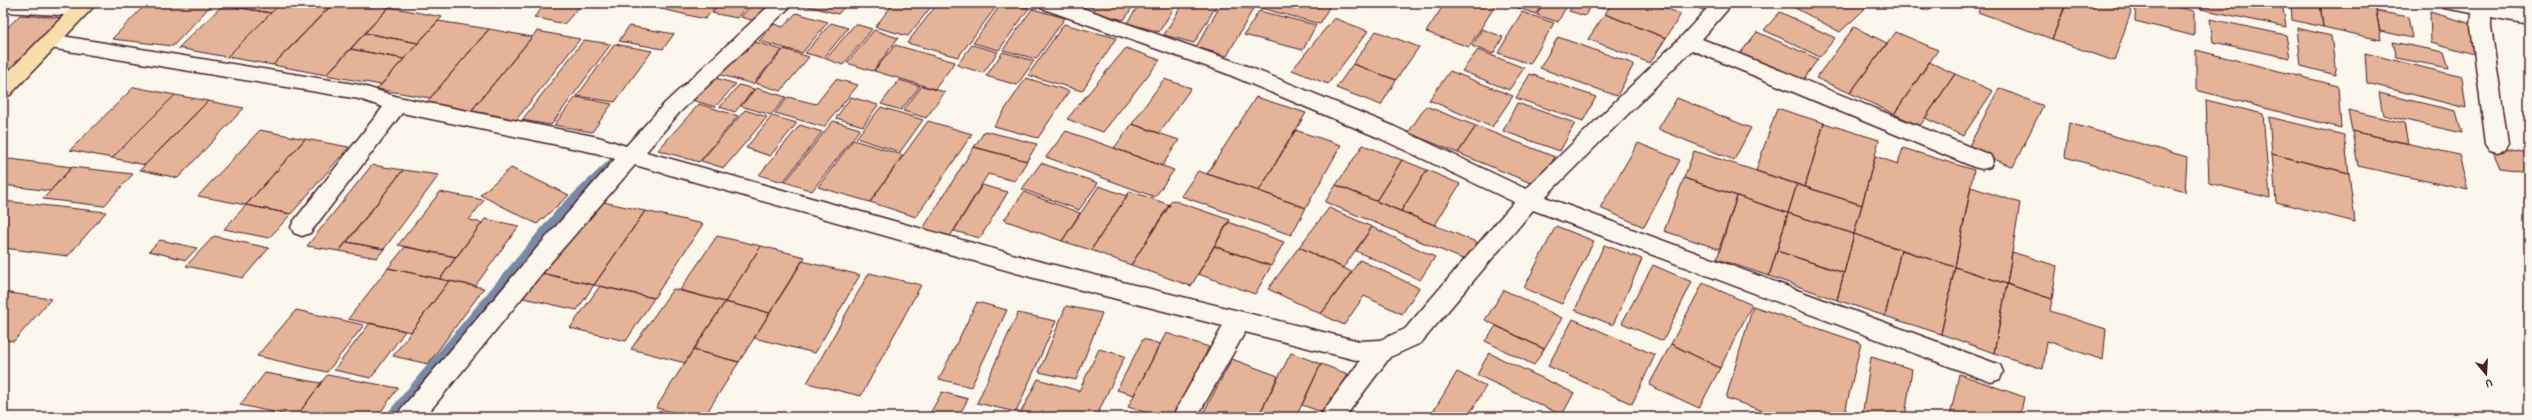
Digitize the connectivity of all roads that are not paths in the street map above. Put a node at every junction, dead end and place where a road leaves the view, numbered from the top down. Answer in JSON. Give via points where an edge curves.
{"nodes":[{"id":1,"x":784,"y":3,"type":"edge"},
{"id":2,"x":1048,"y":3,"type":"edge"},
{"id":3,"x":1723,"y":3,"type":"edge"},
{"id":4,"x":2451,"y":3,"type":"edge"},
{"id":5,"x":3,"y":6,"type":"edge"},
{"id":6,"x":83,"y":6,"type":"edge"},
{"id":7,"x":2482,"y":10,"type":"junction"},
{"id":8,"x":2529,"y":17,"type":"edge"},
{"id":9,"x":50,"y":41,"type":"junction"},
{"id":10,"x":1689,"y":41,"type":"junction"},
{"id":11,"x":3,"y":90,"type":"edge"},
{"id":12,"x":397,"y":104,"type":"junction"},
{"id":13,"x":2498,"y":144,"type":"dead end"},
{"id":14,"x":628,"y":155,"type":"junction"},
{"id":15,"x":1982,"y":160,"type":"dead end"},
{"id":16,"x":1529,"y":200,"type":"junction"},
{"id":17,"x":302,"y":227,"type":"dead end"},
{"id":18,"x":1238,"y":322,"type":"junction"},
{"id":19,"x":1382,"y":350,"type":"junction"},
{"id":20,"x":1991,"y":372,"type":"dead end"},
{"id":21,"x":410,"y":417,"type":"edge"},
{"id":22,"x":1184,"y":417,"type":"edge"},
{"id":23,"x":1331,"y":417,"type":"edge"}],
"edges":[{"from":1,"to":14,"type":"street","via":[[672,108]]},
{"from":2,"to":16,"type":"street","via":[[1232,68],[1384,132]]},
{"from":3,"to":10,"type":"street"},
{"from":4,"to":7,"type":"street"},
{"from":5,"to":6,"type":"lane"},
{"from":6,"to":9,"type":"highway"},
{"from":7,"to":8,"type":"street"},
{"from":7,"to":13,"type":"street","via":[[2481,27]]},
{"from":9,"to":11,"type":"highway"},
{"from":9,"to":12,"type":"street","via":[[360,92]]},
{"from":10,"to":15,"type":"street"},
{"from":10,"to":16,"type":"street"},
{"from":12,"to":14,"type":"street","via":[[598,145]]},
{"from":12,"to":17,"type":"street"},
{"from":14,"to":18,"type":"street","via":[[1034,269]]},
{"from":14,"to":21,"type":"street"},
{"from":16,"to":19,"type":"street","via":[[1413,336]]},
{"from":16,"to":20,"type":"street"},
{"from":18,"to":19,"type":"street","via":[[1359,351]]},
{"from":18,"to":22,"type":"street"},
{"from":19,"to":23,"type":"street"}]}
